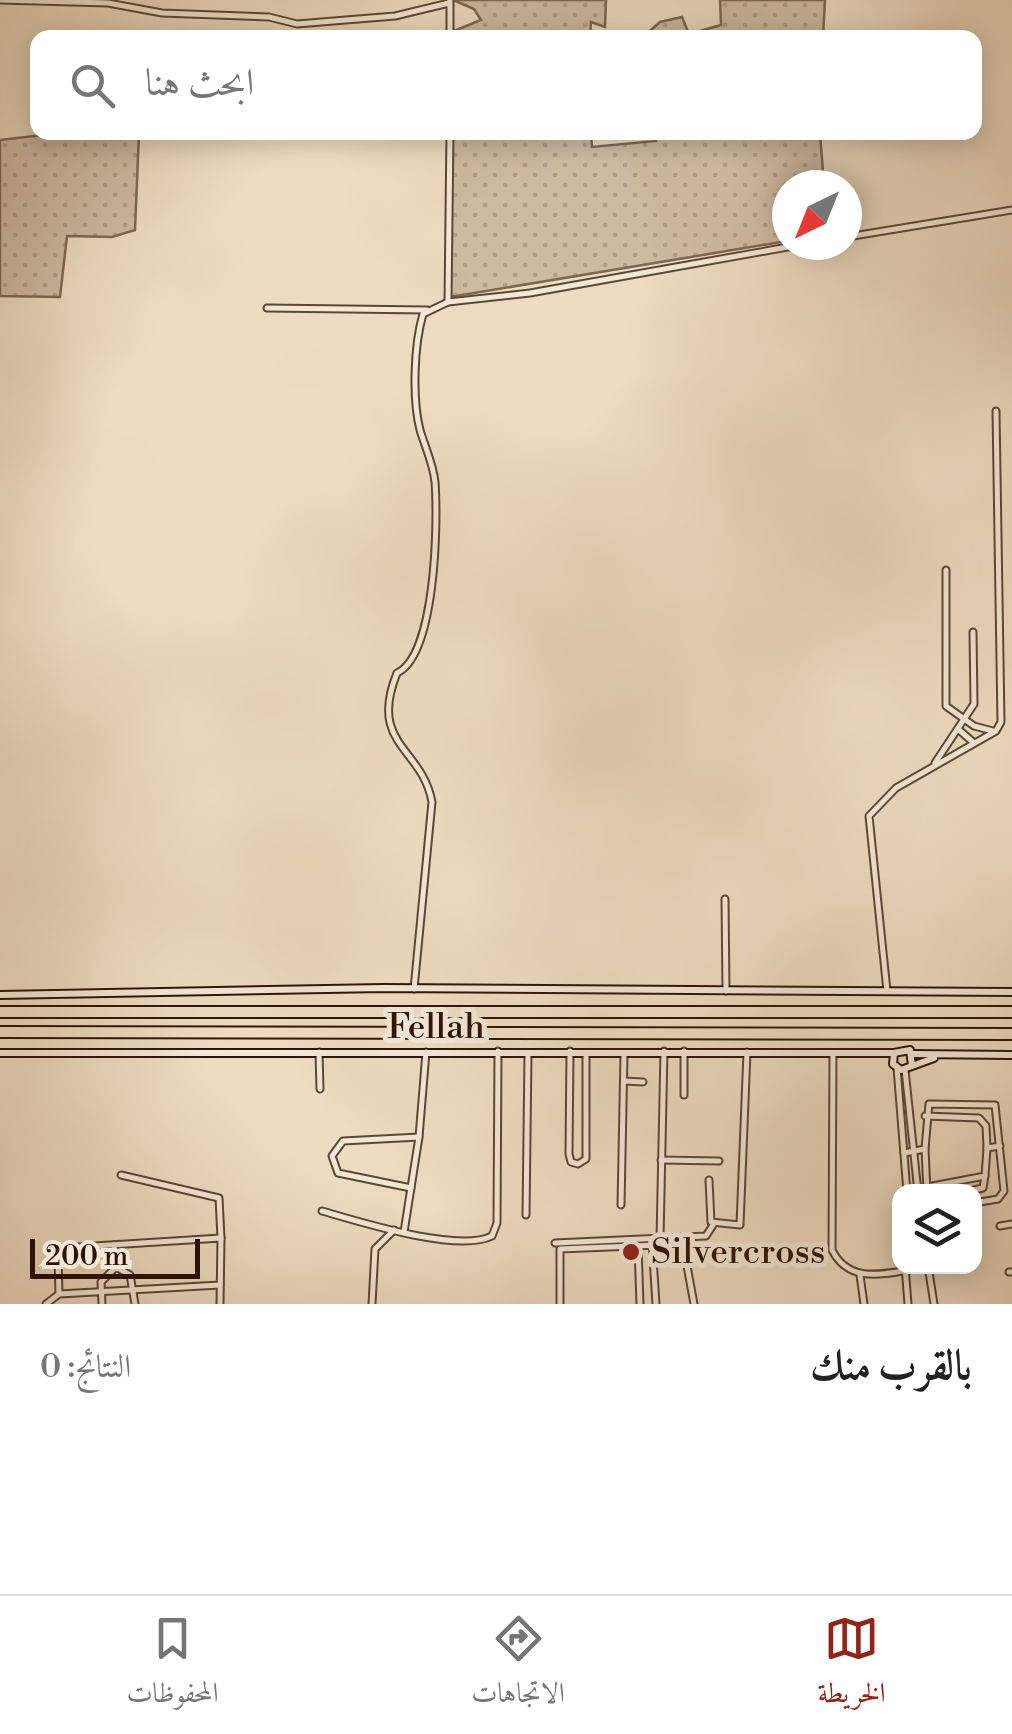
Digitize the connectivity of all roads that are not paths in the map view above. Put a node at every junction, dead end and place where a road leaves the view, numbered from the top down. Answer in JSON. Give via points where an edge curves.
{"nodes":[{"id":1,"x":0,"y":0,"type":"edge"},
{"id":2,"x":449,"y":2,"type":"edge"},
{"id":3,"x":450,"y":30,"type":"edge"},
{"id":4,"x":450,"y":140,"type":"edge"},
{"id":5,"x":1012,"y":210,"type":"edge"},
{"id":6,"x":862,"y":235,"type":"edge"},
{"id":7,"x":772,"y":250,"type":"edge"},
{"id":8,"x":448,"y":302,"type":"junction"},
{"id":9,"x":267,"y":308,"type":"dead end"},
{"id":10,"x":427,"y":310,"type":"junction"},
{"id":11,"x":996,"y":410,"type":"dead end"},
{"id":12,"x":946,"y":570,"type":"dead end"},
{"id":13,"x":973,"y":632,"type":"dead end"},
{"id":14,"x":966,"y":717,"type":"junction"},
{"id":15,"x":958,"y":729,"type":"junction"},
{"id":16,"x":996,"y":731,"type":"junction"},
{"id":17,"x":974,"y":743,"type":"junction"},
{"id":18,"x":933,"y":766,"type":"junction"},
{"id":19,"x":725,"y":899,"type":"dead end"},
{"id":20,"x":414,"y":989,"type":"junction"},
{"id":21,"x":887,"y":991,"type":"junction"},
{"id":22,"x":726,"y":992,"type":"junction"},
{"id":23,"x":1012,"y":992,"type":"edge"},
{"id":24,"x":0,"y":995,"type":"edge"},
{"id":25,"x":0,"y":1012,"type":"edge"},
{"id":26,"x":1012,"y":1012,"type":"edge"},
{"id":27,"x":0,"y":1032,"type":"edge"},
{"id":28,"x":1012,"y":1034,"type":"edge"},
{"id":29,"x":624,"y":1050,"type":"junction"},
{"id":30,"x":498,"y":1051,"type":"junction"},
{"id":31,"x":527,"y":1051,"type":"junction"},
{"id":32,"x":570,"y":1051,"type":"junction"},
{"id":33,"x":586,"y":1051,"type":"junction"},
{"id":34,"x":664,"y":1051,"type":"junction"},
{"id":35,"x":684,"y":1051,"type":"junction"},
{"id":36,"x":747,"y":1051,"type":"junction"},
{"id":37,"x":0,"y":1052,"type":"edge"},
{"id":38,"x":319,"y":1052,"type":"junction"},
{"id":39,"x":426,"y":1052,"type":"junction"},
{"id":40,"x":832,"y":1053,"type":"junction"},
{"id":41,"x":894,"y":1053,"type":"junction"},
{"id":42,"x":913,"y":1054,"type":"junction"},
{"id":43,"x":872,"y":1055,"type":"junction"},
{"id":44,"x":940,"y":1055,"type":"junction"},
{"id":45,"x":1012,"y":1055,"type":"edge"},
{"id":46,"x":902,"y":1067,"type":"junction"},
{"id":47,"x":624,"y":1081,"type":"junction"},
{"id":48,"x":643,"y":1082,"type":"dead end"},
{"id":49,"x":320,"y":1089,"type":"dead end"},
{"id":50,"x":684,"y":1096,"type":"dead end"},
{"id":51,"x":925,"y":1116,"type":"junction"},
{"id":52,"x":419,"y":1137,"type":"junction"},
{"id":53,"x":1000,"y":1146,"type":"junction"},
{"id":54,"x":987,"y":1148,"type":"junction"},
{"id":55,"x":925,"y":1150,"type":"junction"},
{"id":56,"x":914,"y":1151,"type":"junction"},
{"id":57,"x":904,"y":1153,"type":"junction"},
{"id":58,"x":662,"y":1160,"type":"junction"},
{"id":59,"x":720,"y":1161,"type":"dead end"},
{"id":60,"x":120,"y":1175,"type":"dead end"},
{"id":61,"x":985,"y":1176,"type":"junction"},
{"id":62,"x":967,"y":1179,"type":"junction"},
{"id":63,"x":709,"y":1180,"type":"dead end"},
{"id":64,"x":906,"y":1184,"type":"edge"},
{"id":65,"x":917,"y":1184,"type":"edge"},
{"id":66,"x":927,"y":1184,"type":"edge"},
{"id":67,"x":947,"y":1184,"type":"edge"},
{"id":68,"x":968,"y":1184,"type":"edge"},
{"id":69,"x":411,"y":1188,"type":"junction"},
{"id":70,"x":982,"y":1188,"type":"edge"},
{"id":71,"x":982,"y":1200,"type":"edge"},
{"id":72,"x":621,"y":1205,"type":"dead end"},
{"id":73,"x":322,"y":1211,"type":"dead end"},
{"id":74,"x":526,"y":1215,"type":"dead end"},
{"id":75,"x":1012,"y":1224,"type":"edge"},
{"id":76,"x":714,"y":1225,"type":"junction"},
{"id":77,"x":1000,"y":1226,"type":"dead end"},
{"id":78,"x":395,"y":1230,"type":"junction"},
{"id":79,"x":404,"y":1232,"type":"junction"},
{"id":80,"x":221,"y":1238,"type":"junction"},
{"id":81,"x":660,"y":1239,"type":"junction"},
{"id":82,"x":652,"y":1242,"type":"junction"},
{"id":83,"x":555,"y":1243,"type":"dead end"},
{"id":84,"x":638,"y":1243,"type":"junction"},
{"id":85,"x":114,"y":1244,"type":"junction"},
{"id":86,"x":116,"y":1267,"type":"junction"},
{"id":87,"x":892,"y":1271,"type":"edge"},
{"id":88,"x":905,"y":1274,"type":"edge"},
{"id":89,"x":929,"y":1274,"type":"edge"},
{"id":90,"x":860,"y":1275,"type":"junction"},
{"id":91,"x":220,"y":1285,"type":"junction"},
{"id":92,"x":134,"y":1290,"type":"junction"},
{"id":93,"x":101,"y":1291,"type":"junction"},
{"id":94,"x":58,"y":1294,"type":"junction"},
{"id":95,"x":46,"y":1304,"type":"edge"},
{"id":96,"x":102,"y":1304,"type":"edge"},
{"id":97,"x":136,"y":1304,"type":"edge"},
{"id":98,"x":220,"y":1304,"type":"edge"},
{"id":99,"x":372,"y":1304,"type":"edge"},
{"id":100,"x":560,"y":1304,"type":"edge"},
{"id":101,"x":640,"y":1304,"type":"edge"},
{"id":102,"x":656,"y":1304,"type":"edge"},
{"id":103,"x":694,"y":1304,"type":"edge"},
{"id":104,"x":864,"y":1304,"type":"edge"},
{"id":105,"x":908,"y":1304,"type":"edge"},
{"id":106,"x":934,"y":1304,"type":"edge"}],
"edges":[{"from":1,"to":2,"type":"street","via":[[108,2],[297,24],[394,16]]},
{"from":2,"to":3,"type":"street"},
{"from":4,"to":8,"type":"street"},
{"from":5,"to":6,"type":"street"},
{"from":7,"to":8,"type":"street"},
{"from":8,"to":10,"type":"street"},
{"from":9,"to":10,"type":"street"},
{"from":10,"to":20,"type":"street","via":[[418,404],[434,479],[432,557],[422,644],[410,665],[397,672],[388,702],[391,730],[429,785],[432,802]]},
{"from":11,"to":16,"type":"street","via":[[1002,722]]},
{"from":12,"to":14,"type":"street","via":[[946,706]]},
{"from":13,"to":14,"type":"street","via":[[974,704]]},
{"from":14,"to":15,"type":"street"},
{"from":14,"to":16,"type":"street","via":[[979,729]]},
{"from":15,"to":17,"type":"street"},
{"from":15,"to":18,"type":"street"},
{"from":16,"to":17,"type":"street"},
{"from":17,"to":18,"type":"street"},
{"from":18,"to":21,"type":"street","via":[[886,796],[868,822]]},
{"from":19,"to":22,"type":"street"},
{"from":20,"to":22,"type":"street"},
{"from":20,"to":24,"type":"street"},
{"from":21,"to":22,"type":"street"},
{"from":21,"to":23,"type":"street"},
{"from":25,"to":26,"type":"highway"},
{"from":27,"to":28,"type":"highway"},
{"from":29,"to":33,"type":"street","name":"Fellah"},
{"from":29,"to":34,"type":"street","name":"Fellah"},
{"from":29,"to":47,"type":"street"},
{"from":30,"to":31,"type":"street","name":"Fellah"},
{"from":30,"to":39,"type":"street","name":"Fellah"},
{"from":30,"to":79,"type":"street","via":[[495,1233],[478,1242]]},
{"from":31,"to":32,"type":"street","name":"Fellah"},
{"from":31,"to":74,"type":"street"},
{"from":32,"to":33,"type":"street","name":"Fellah"},
{"from":32,"to":33,"type":"street","via":[[569,1154],[578,1164],[586,1159]]},
{"from":34,"to":35,"type":"street","name":"Fellah"},
{"from":34,"to":58,"type":"street"},
{"from":35,"to":36,"type":"street","name":"Fellah"},
{"from":35,"to":50,"type":"street"},
{"from":36,"to":40,"type":"street","name":"Fellah"},
{"from":36,"to":76,"type":"street","via":[[743,1218],[735,1227]]},
{"from":37,"to":38,"type":"street","name":"Fellah"},
{"from":38,"to":39,"type":"street","name":"Fellah"},
{"from":38,"to":49,"type":"street"},
{"from":39,"to":52,"type":"street"},
{"from":40,"to":43,"type":"street","name":"Fellah"},
{"from":40,"to":90,"type":"street","via":[[829,1244],[840,1266]]},
{"from":41,"to":42,"type":"street","name":"Fellah","via":[[902,1048]]},
{"from":41,"to":43,"type":"street","name":"Fellah"},
{"from":41,"to":46,"type":"street"},
{"from":42,"to":44,"type":"street","name":"Fellah"},
{"from":42,"to":46,"type":"street"},
{"from":43,"to":46,"type":"street","name":"Fellah"},
{"from":44,"to":45,"type":"street","name":"Fellah"},
{"from":44,"to":46,"type":"street","name":"Fellah"},
{"from":46,"to":56,"type":"street"},
{"from":46,"to":57,"type":"street"},
{"from":47,"to":48,"type":"street"},
{"from":47,"to":72,"type":"street"},
{"from":51,"to":53,"type":"street","via":[[931,1102],[993,1103]]},
{"from":51,"to":54,"type":"street","via":[[982,1120]]},
{"from":51,"to":55,"type":"street"},
{"from":52,"to":69,"type":"street"},
{"from":52,"to":69,"type":"street","via":[[342,1140],[332,1156],[338,1173]]},
{"from":53,"to":54,"type":"street"},
{"from":53,"to":71,"type":"street","via":[[1002,1195]]},
{"from":54,"to":61,"type":"street"},
{"from":55,"to":56,"type":"street"},
{"from":55,"to":66,"type":"street"},
{"from":56,"to":57,"type":"street"},
{"from":56,"to":65,"type":"street"},
{"from":57,"to":64,"type":"street"},
{"from":58,"to":59,"type":"street"},
{"from":58,"to":81,"type":"street"},
{"from":60,"to":80,"type":"street","via":[[215,1195],[221,1200]]},
{"from":61,"to":62,"type":"street"},
{"from":61,"to":70,"type":"street"},
{"from":62,"to":67,"type":"street"},
{"from":62,"to":68,"type":"street"},
{"from":63,"to":76,"type":"street"},
{"from":69,"to":79,"type":"street"},
{"from":73,"to":78,"type":"street"},
{"from":75,"to":77,"type":"street"},
{"from":76,"to":81,"type":"street","via":[[706,1236]]},
{"from":78,"to":79,"type":"street"},
{"from":78,"to":99,"type":"street","via":[[375,1249]]},
{"from":80,"to":85,"type":"street"},
{"from":80,"to":91,"type":"street"},
{"from":81,"to":82,"type":"street"},
{"from":82,"to":84,"type":"street"},
{"from":82,"to":102,"type":"street"},
{"from":82,"to":103,"type":"street","via":[[686,1247]]},
{"from":83,"to":84,"type":"street"},
{"from":84,"to":100,"type":"street","via":[[560,1249]]},
{"from":84,"to":101,"type":"street"},
{"from":85,"to":86,"type":"street"},
{"from":85,"to":94,"type":"street","via":[[59,1250]]},
{"from":86,"to":92,"type":"street","via":[[130,1275]]},
{"from":86,"to":93,"type":"street","via":[[104,1276]]},
{"from":87,"to":90,"type":"street"},
{"from":88,"to":105,"type":"street"},
{"from":89,"to":106,"type":"street"},
{"from":90,"to":104,"type":"street"},
{"from":91,"to":92,"type":"street"},
{"from":91,"to":98,"type":"street"},
{"from":92,"to":93,"type":"street"},
{"from":92,"to":97,"type":"street"},
{"from":93,"to":94,"type":"street"},
{"from":93,"to":96,"type":"street"},
{"from":94,"to":95,"type":"street"}]}
